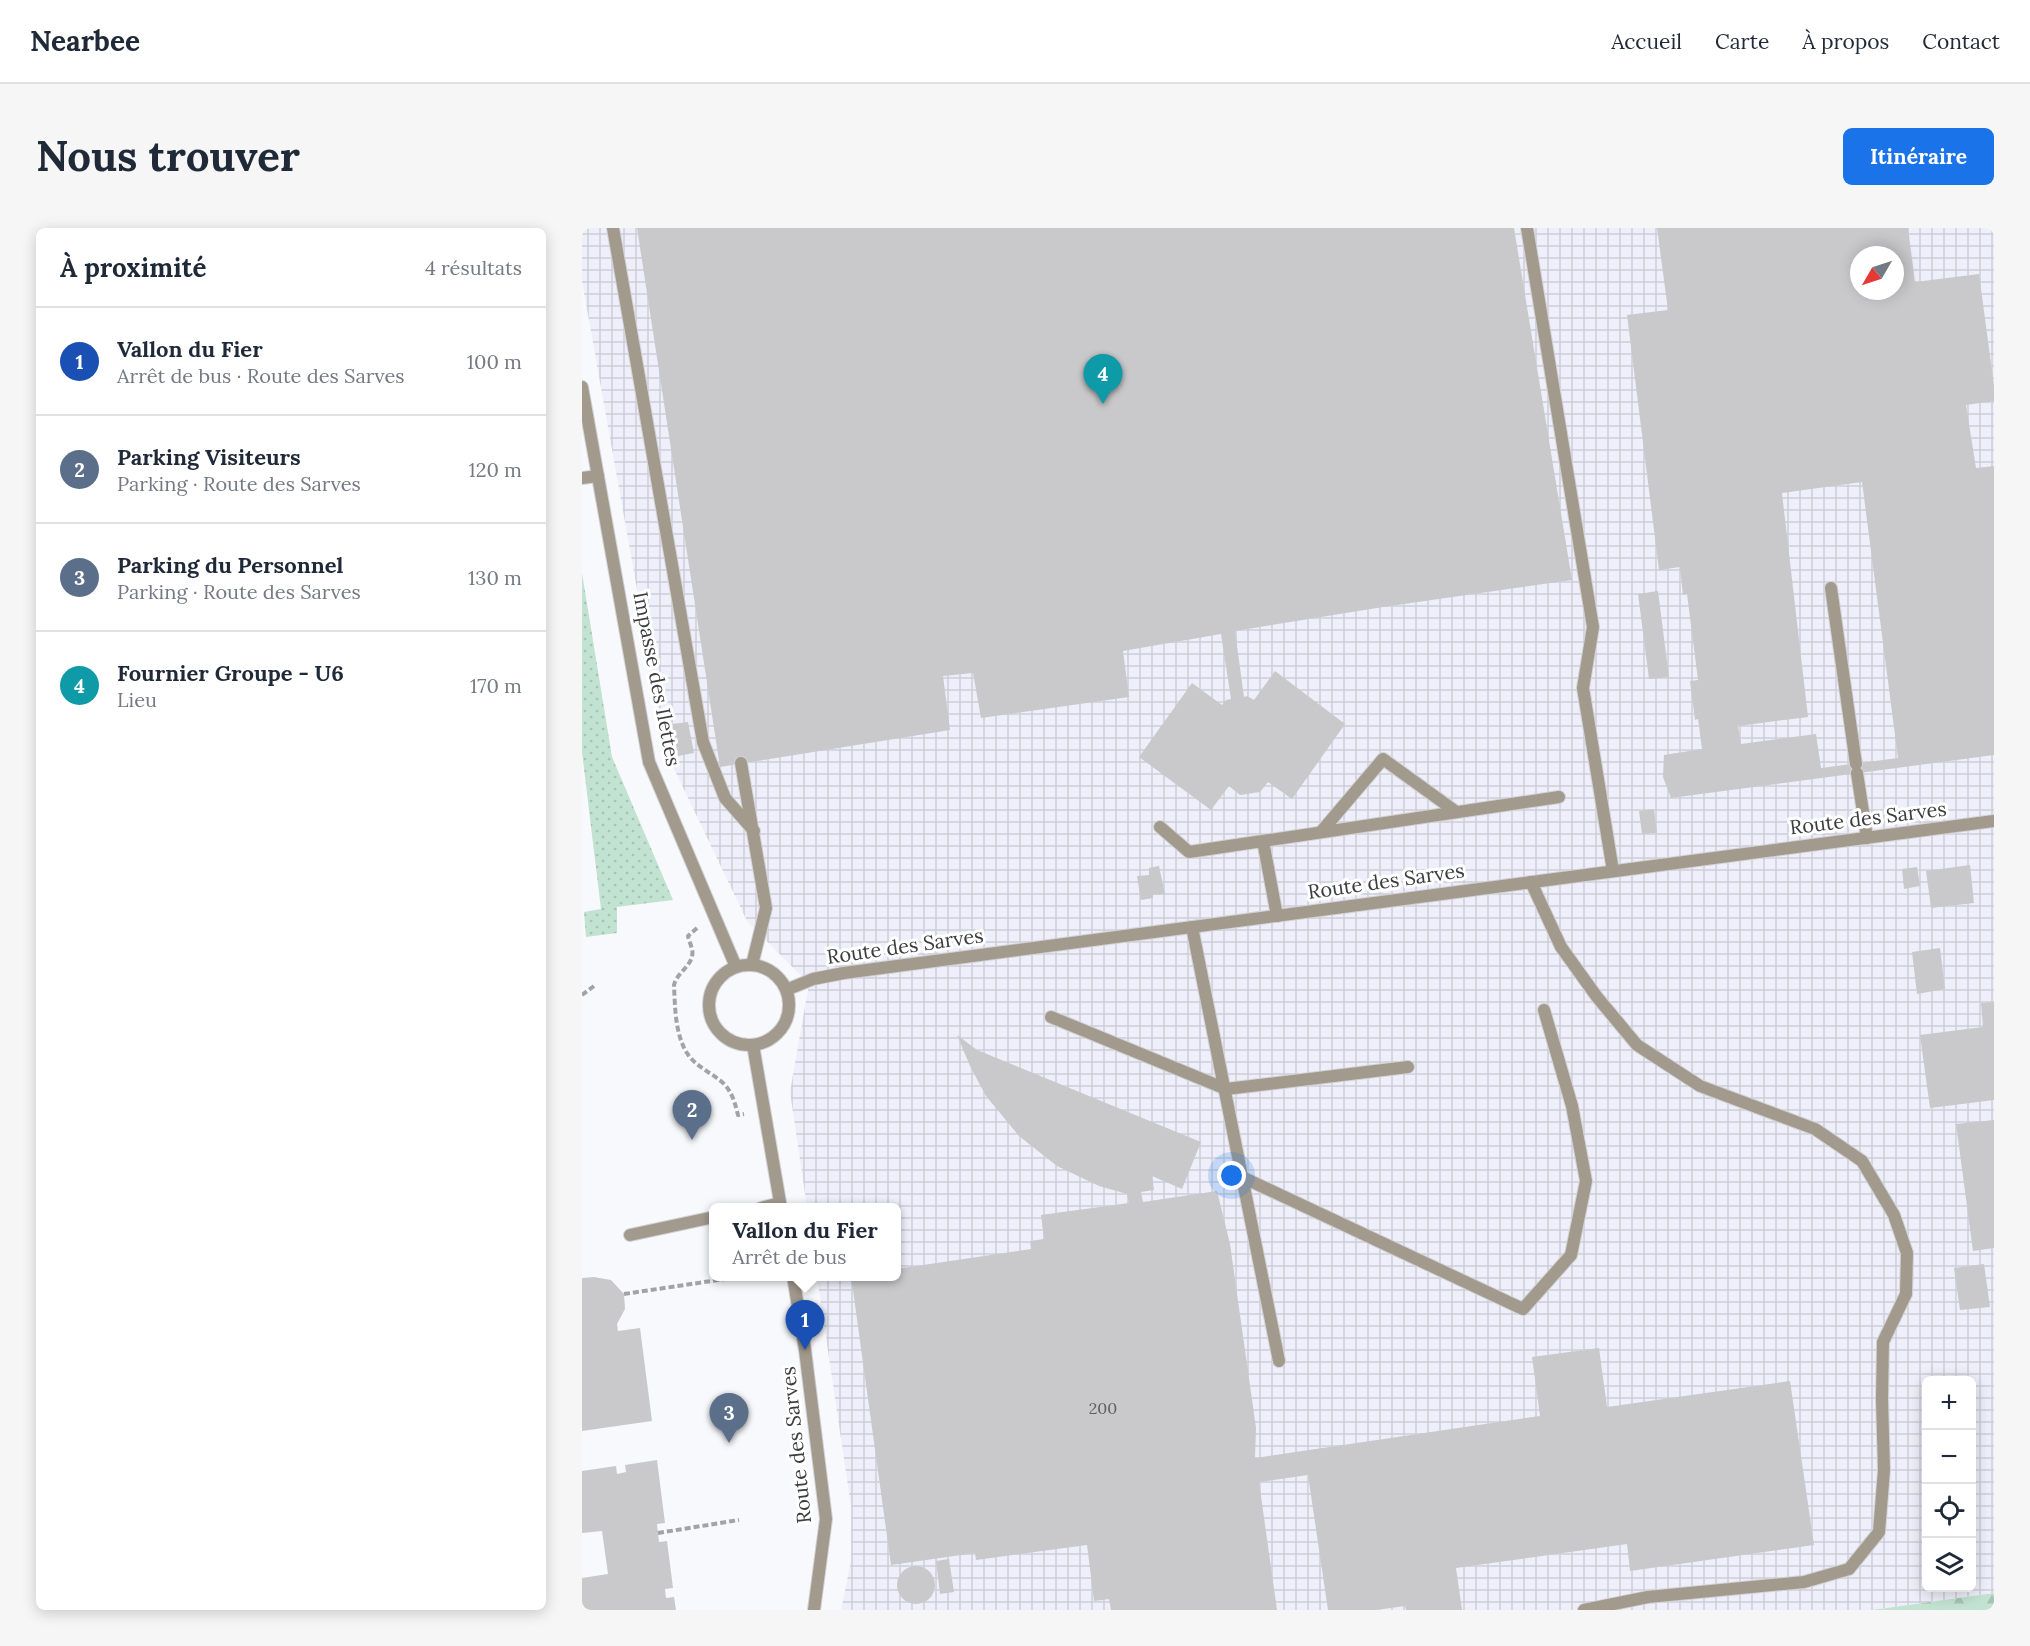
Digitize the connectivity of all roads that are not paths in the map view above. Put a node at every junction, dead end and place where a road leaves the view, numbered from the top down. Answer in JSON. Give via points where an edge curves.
{"nodes":[{"id":1,"x":613,"y":228,"type":"edge"},
{"id":2,"x":1527,"y":228,"type":"edge"},
{"id":3,"x":582,"y":387,"type":"edge"},
{"id":4,"x":598,"y":476,"type":"junction"},
{"id":5,"x":582,"y":478,"type":"edge"},
{"id":6,"x":1831,"y":588,"type":"dead end"},
{"id":7,"x":741,"y":763,"type":"dead end"},
{"id":8,"x":1559,"y":797,"type":"dead end"},
{"id":9,"x":1455,"y":811,"type":"junction"},
{"id":10,"x":1994,"y":821,"type":"edge"},
{"id":11,"x":1160,"y":827,"type":"dead end"},
{"id":12,"x":754,"y":831,"type":"junction"},
{"id":13,"x":1321,"y":832,"type":"junction"},
{"id":14,"x":1867,"y":838,"type":"junction"},
{"id":15,"x":1263,"y":841,"type":"junction"},
{"id":16,"x":1613,"y":872,"type":"junction"},
{"id":17,"x":1531,"y":882,"type":"junction"},
{"id":18,"x":1277,"y":916,"type":"junction"},
{"id":19,"x":1192,"y":927,"type":"junction"},
{"id":20,"x":752,"y":965,"type":"junction"},
{"id":21,"x":736,"y":967,"type":"junction"},
{"id":22,"x":786,"y":990,"type":"junction"},
{"id":23,"x":1544,"y":1011,"type":"dead end"},
{"id":24,"x":1051,"y":1017,"type":"dead end"},
{"id":25,"x":753,"y":1045,"type":"junction"},
{"id":26,"x":1408,"y":1067,"type":"dead end"},
{"id":27,"x":1226,"y":1089,"type":"junction"},
{"id":28,"x":1244,"y":1178,"type":"junction"},
{"id":29,"x":781,"y":1203,"type":"edge"},
{"id":30,"x":709,"y":1219,"type":"edge"},
{"id":31,"x":630,"y":1235,"type":"dead end"},
{"id":32,"x":794,"y":1281,"type":"edge"},
{"id":33,"x":1279,"y":1361,"type":"dead end"},
{"id":34,"x":814,"y":1610,"type":"edge"},
{"id":35,"x":1584,"y":1610,"type":"edge"}],
"edges":[{"from":1,"to":12,"type":"street","via":[[703,742],[725,798]]},
{"from":2,"to":16,"type":"street","via":[[1593,627],[1583,688]]},
{"from":3,"to":4,"type":"street","name":"Impasse des Ilettes"},
{"from":4,"to":5,"type":"street"},
{"from":4,"to":21,"type":"street","name":"Impasse des Ilettes","via":[[649,762]]},
{"from":6,"to":14,"type":"street"},
{"from":7,"to":12,"type":"street"},
{"from":8,"to":9,"type":"street"},
{"from":9,"to":13,"type":"street"},
{"from":9,"to":13,"type":"street","via":[[1383,759]]},
{"from":10,"to":14,"type":"street","name":"Route des Sarves"},
{"from":11,"to":15,"type":"street","via":[[1190,852]]},
{"from":12,"to":20,"type":"street","via":[[766,908]]},
{"from":13,"to":15,"type":"street"},
{"from":14,"to":16,"type":"street","name":"Route des Sarves"},
{"from":15,"to":18,"type":"street"},
{"from":16,"to":17,"type":"street","name":"Route des Sarves"},
{"from":17,"to":18,"type":"street","name":"Route des Sarves"},
{"from":17,"to":35,"type":"street","via":[[1561,947],[1637,1045],[1700,1086],[1815,1129],[1862,1161],[1894,1215],[1907,1253],[1906,1294],[1883,1342],[1884,1470],[1878,1532],[1849,1569],[1804,1582],[1648,1597]]},
{"from":18,"to":19,"type":"street","name":"Route des Sarves"},
{"from":19,"to":22,"type":"street","name":"Route des Sarves","via":[[844,973]]},
{"from":19,"to":27,"type":"street"},
{"from":20,"to":21,"type":"street"},
{"from":20,"to":22,"type":"street","via":[[769,970]]},
{"from":21,"to":25,"type":"street","via":[[714,985],[709,1011],[722,1035],[739,1044]]},
{"from":22,"to":25,"type":"street","via":[[789,1008],[784,1024],[770,1039]]},
{"from":23,"to":28,"type":"street","via":[[1572,1106],[1586,1181],[1571,1255],[1523,1309]]},
{"from":24,"to":27,"type":"street"},
{"from":25,"to":29,"type":"street"},
{"from":26,"to":27,"type":"street"},
{"from":27,"to":28,"type":"street"},
{"from":28,"to":33,"type":"street"},
{"from":30,"to":31,"type":"street"},
{"from":32,"to":34,"type":"street","name":"Route des Sarves","via":[[826,1519]]}]}
